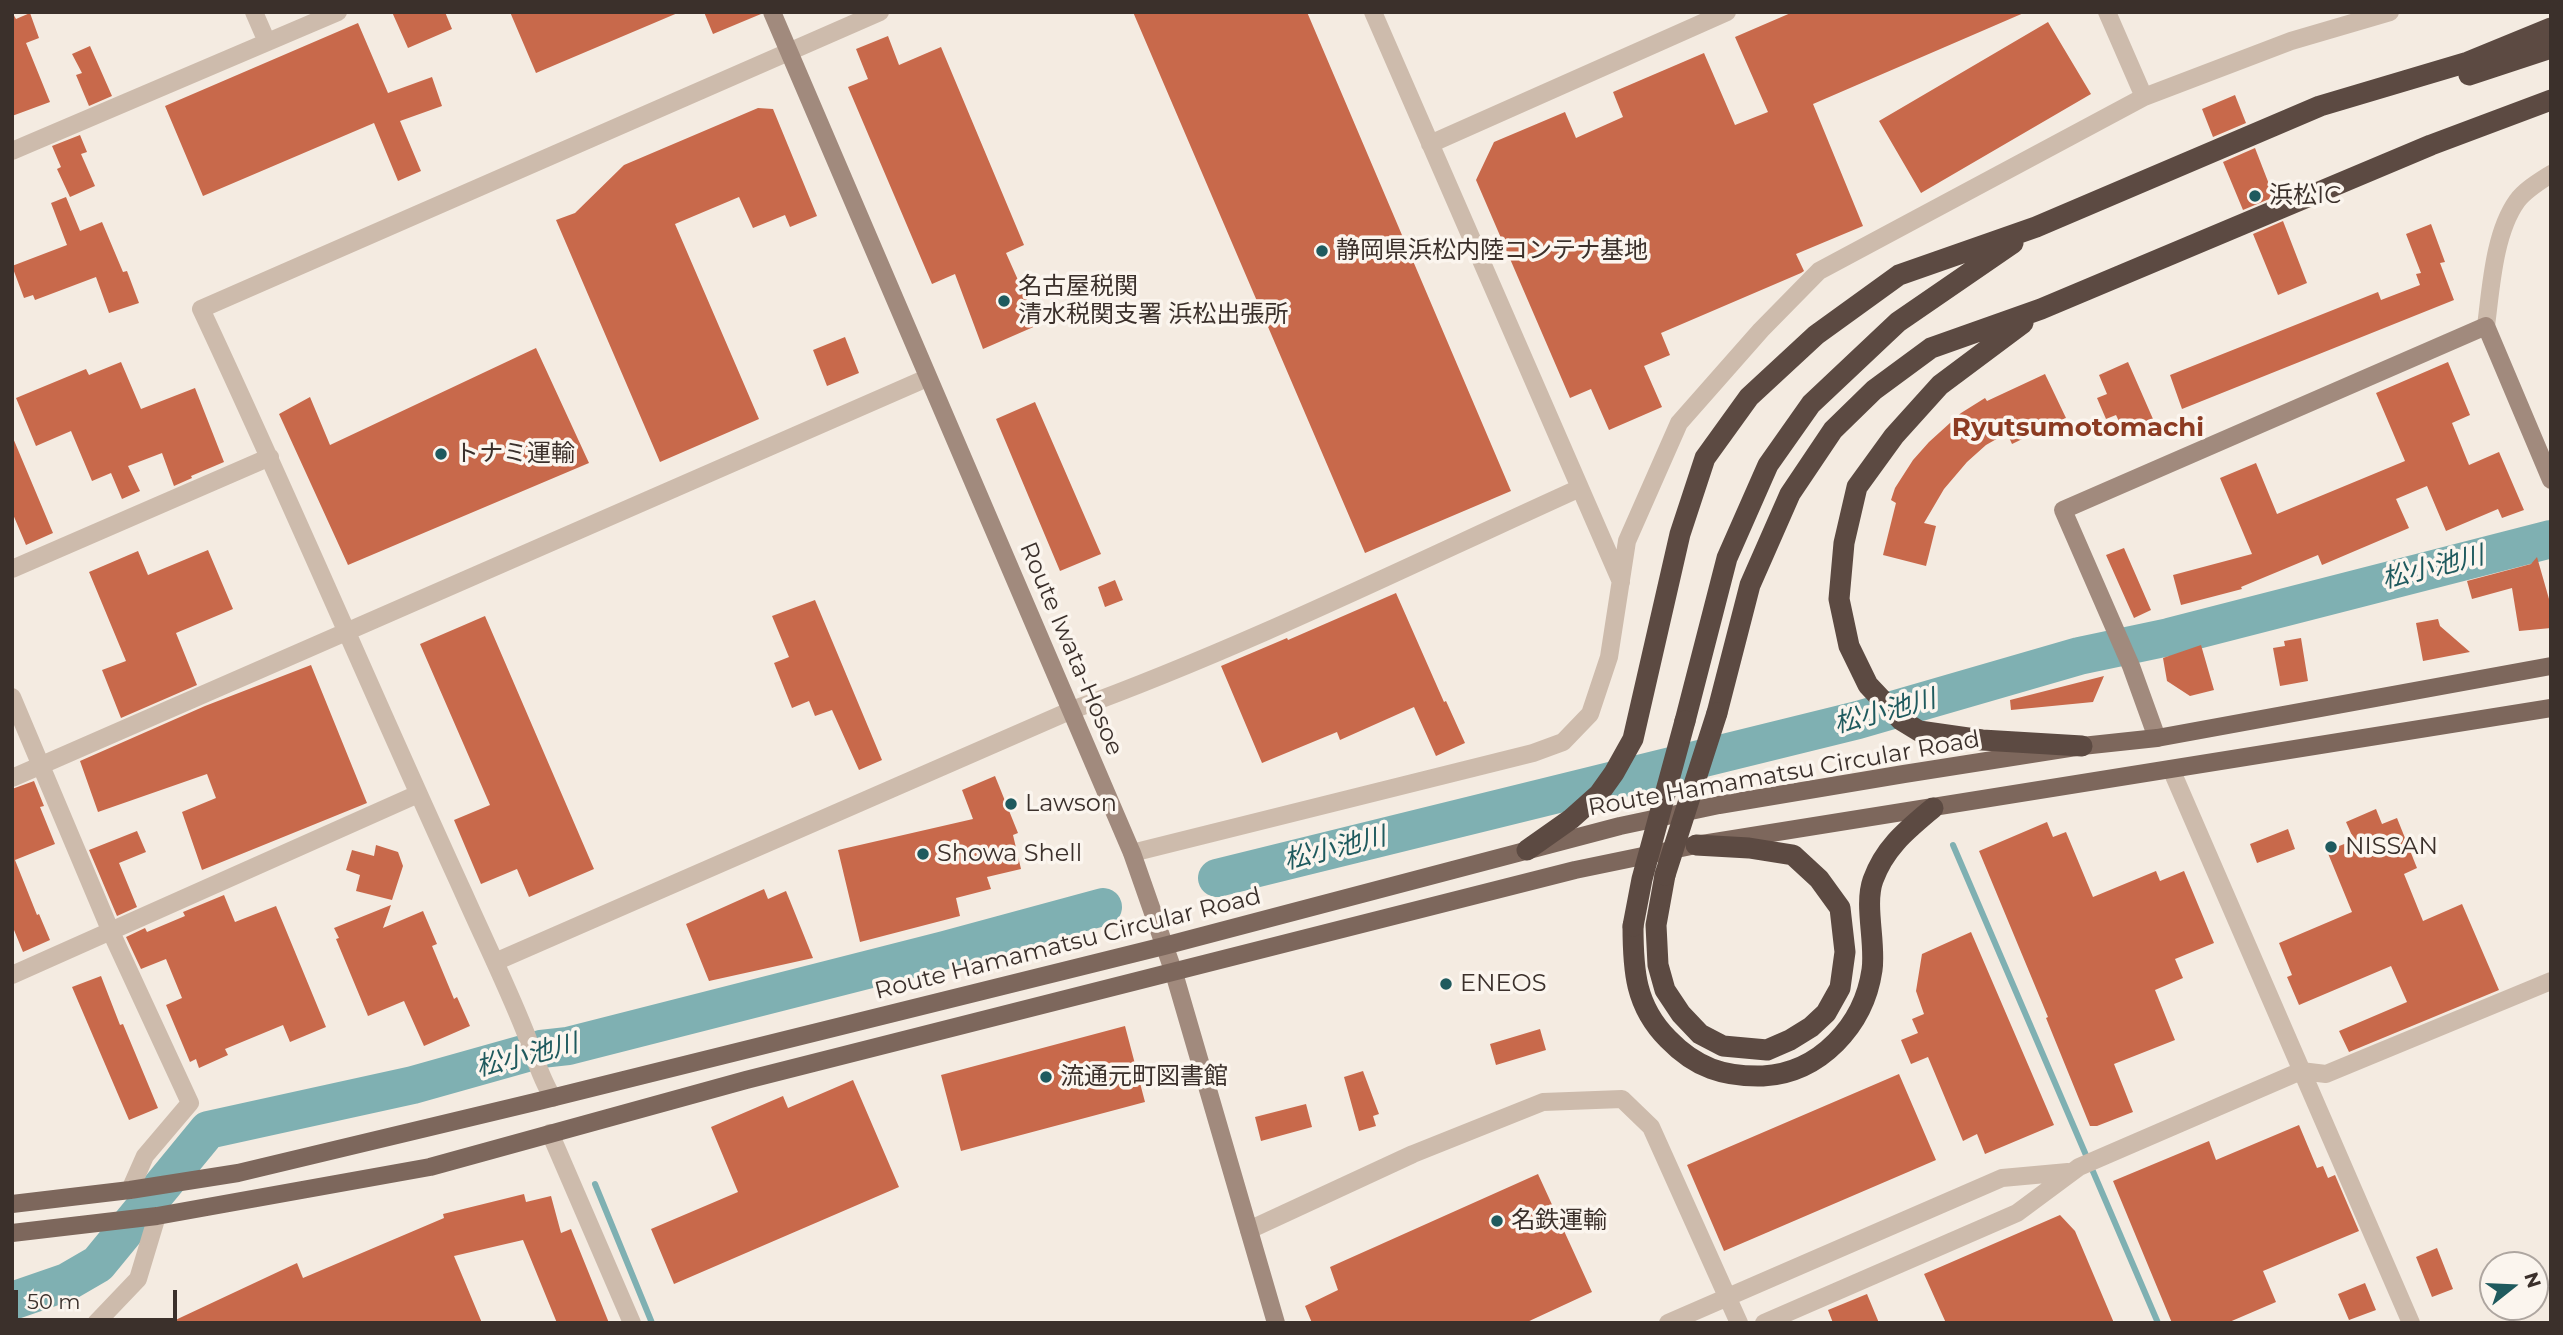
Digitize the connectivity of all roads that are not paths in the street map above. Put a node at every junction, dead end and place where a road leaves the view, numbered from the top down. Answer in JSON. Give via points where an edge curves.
{"nodes":[{"id":1,"x":254,"y":12,"type":"edge"},
{"id":2,"x":338,"y":12,"type":"edge"},
{"id":3,"x":772,"y":12,"type":"edge"},
{"id":4,"x":880,"y":12,"type":"edge"},
{"id":5,"x":1373,"y":12,"type":"edge"},
{"id":6,"x":1727,"y":12,"type":"edge"},
{"id":7,"x":2107,"y":12,"type":"edge"},
{"id":8,"x":2390,"y":12,"type":"edge"},
{"id":9,"x":2551,"y":28,"type":"edge"},
{"id":10,"x":267,"y":42,"type":"junction"},
{"id":11,"x":2551,"y":48,"type":"edge"},
{"id":12,"x":789,"y":52,"type":"junction"},
{"id":13,"x":2551,"y":85,"type":"edge"},
{"id":14,"x":2144,"y":97,"type":"junction"},
{"id":15,"x":2551,"y":100,"type":"edge"},
{"id":16,"x":2319,"y":106,"type":"junction"},
{"id":17,"x":1430,"y":144,"type":"junction"},
{"id":18,"x":12,"y":152,"type":"edge"},
{"id":19,"x":2551,"y":174,"type":"edge"},
{"id":20,"x":2359,"y":177,"type":"junction"},
{"id":21,"x":2036,"y":227,"type":"junction"},
{"id":22,"x":2041,"y":309,"type":"junction"},
{"id":23,"x":2486,"y":326,"type":"junction"},
{"id":24,"x":927,"y":378,"type":"junction"},
{"id":25,"x":270,"y":457,"type":"junction"},
{"id":26,"x":2551,"y":480,"type":"edge"},
{"id":27,"x":1580,"y":488,"type":"junction"},
{"id":28,"x":12,"y":569,"type":"edge"},
{"id":29,"x":1621,"y":582,"type":"junction"},
{"id":30,"x":345,"y":632,"type":"junction"},
{"id":31,"x":2551,"y":666,"type":"edge"},
{"id":32,"x":12,"y":696,"type":"edge"},
{"id":33,"x":2551,"y":708,"type":"edge"},
{"id":34,"x":1072,"y":710,"type":"junction"},
{"id":35,"x":2157,"y":738,"type":"junction"},
{"id":36,"x":2082,"y":746,"type":"junction"},
{"id":37,"x":41,"y":766,"type":"junction"},
{"id":38,"x":2171,"y":769,"type":"junction"},
{"id":39,"x":12,"y":778,"type":"edge"},
{"id":40,"x":418,"y":794,"type":"junction"},
{"id":41,"x":1933,"y":808,"type":"junction"},
{"id":42,"x":1696,"y":845,"type":"junction"},
{"id":43,"x":1527,"y":850,"type":"junction"},
{"id":44,"x":1132,"y":853,"type":"junction"},
{"id":45,"x":111,"y":932,"type":"junction"},
{"id":46,"x":1164,"y":946,"type":"junction"},
{"id":47,"x":495,"y":962,"type":"junction"},
{"id":48,"x":1174,"y":973,"type":"junction"},
{"id":49,"x":12,"y":975,"type":"edge"},
{"id":50,"x":2551,"y":981,"type":"edge"},
{"id":51,"x":2301,"y":1071,"type":"junction"},
{"id":52,"x":553,"y":1098,"type":"junction"},
{"id":53,"x":550,"y":1133,"type":"junction"},
{"id":54,"x":2075,"y":1169,"type":"junction"},
{"id":55,"x":130,"y":1190,"type":"junction"},
{"id":56,"x":12,"y":1205,"type":"edge"},
{"id":57,"x":157,"y":1216,"type":"junction"},
{"id":58,"x":1250,"y":1230,"type":"junction"},
{"id":59,"x":12,"y":1233,"type":"edge"},
{"id":60,"x":1729,"y":1296,"type":"junction"},
{"id":61,"x":96,"y":1323,"type":"edge"},
{"id":62,"x":632,"y":1323,"type":"edge"},
{"id":63,"x":1276,"y":1323,"type":"edge"},
{"id":64,"x":1668,"y":1323,"type":"edge"},
{"id":65,"x":1739,"y":1323,"type":"edge"},
{"id":66,"x":1764,"y":1323,"type":"edge"},
{"id":67,"x":2411,"y":1323,"type":"edge"}],
"edges":[{"from":1,"to":10,"type":"street"},
{"from":2,"to":10,"type":"street"},
{"from":3,"to":12,"type":"main road","name":"Route Iwata-Hosoe"},
{"from":4,"to":12,"type":"street"},
{"from":5,"to":17,"type":"street"},
{"from":6,"to":17,"type":"street"},
{"from":7,"to":14,"type":"street"},
{"from":8,"to":14,"type":"street","via":[[2291,41]]},
{"from":9,"to":16,"type":"highway","via":[[2469,62]]},
{"from":10,"to":18,"type":"street"},
{"from":11,"to":16,"type":"highway","via":[[2462,78]]},
{"from":12,"to":24,"type":"main road","name":"Route Iwata-Hosoe"},
{"from":12,"to":25,"type":"street","via":[[201,309]]},
{"from":13,"to":20,"type":"highway"},
{"from":14,"to":29,"type":"street","via":[[1819,271],[1679,423],[1627,541]]},
{"from":15,"to":20,"type":"highway"},
{"from":16,"to":21,"type":"highway"},
{"from":17,"to":27,"type":"street"},
{"from":19,"to":23,"type":"street","via":[[2518,200],[2507,222],[2494,267]]},
{"from":20,"to":22,"type":"highway"},
{"from":21,"to":41,"type":"highway","bridge":true,"via":[[1898,322],[1811,404],[1768,465],[1727,558],[1642,879],[1633,926],[1633,968],[1643,1006],[1659,1030],[1681,1053],[1709,1069],[1738,1077],[1773,1075],[1826,1054],[1856,1019],[1872,971],[1871,884],[1882,857]]},
{"from":21,"to":43,"type":"highway","via":[[1899,275],[1816,335],[1749,397],[1705,458],[1680,534],[1633,739],[1599,794]]},
{"from":22,"to":36,"type":"highway","via":[[1940,385],[1857,487],[1844,543],[1839,599],[1849,646],[1868,685],[1901,720],[1919,731]]},
{"from":22,"to":42,"type":"highway","bridge":true,"via":[[1931,348],[1874,390],[1833,430],[1790,494],[1750,584],[1717,713],[1665,875],[1656,925],[1658,965],[1665,990],[1681,1014],[1700,1034],[1723,1046],[1768,1050],[1811,1027],[1826,1013],[1840,988],[1845,952],[1840,908],[1819,878],[1793,855]]},
{"from":23,"to":26,"type":"main road"},
{"from":23,"to":35,"type":"main road","via":[[2063,510]]},
{"from":24,"to":30,"type":"street"},
{"from":24,"to":34,"type":"main road","name":"Route Iwata-Hosoe"},
{"from":25,"to":28,"type":"street"},
{"from":25,"to":30,"type":"street"},
{"from":27,"to":29,"type":"street"},
{"from":27,"to":34,"type":"street","via":[[1256,634]]},
{"from":29,"to":44,"type":"street","via":[[1609,657],[1590,714],[1563,742]]},
{"from":30,"to":37,"type":"street"},
{"from":30,"to":40,"type":"street"},
{"from":31,"to":35,"type":"main road","name":"Route Hamamatsu Circular Road"},
{"from":32,"to":37,"type":"street"},
{"from":33,"to":38,"type":"main road"},
{"from":34,"to":44,"type":"main road","name":"Route Iwata-Hosoe"},
{"from":34,"to":47,"type":"street"},
{"from":35,"to":36,"type":"main road","name":"Route Hamamatsu Circular Road"},
{"from":36,"to":43,"type":"main road","name":"Route Hamamatsu Circular Road","via":[[1719,805]]},
{"from":37,"to":39,"type":"street"},
{"from":37,"to":45,"type":"street"},
{"from":38,"to":41,"type":"main road"},
{"from":38,"to":51,"type":"street"},
{"from":40,"to":45,"type":"street"},
{"from":40,"to":47,"type":"street"},
{"from":41,"to":42,"type":"main road"},
{"from":42,"to":48,"type":"main road","via":[[1575,870]]},
{"from":43,"to":46,"type":"main road","name":"Route Hamamatsu Circular Road"},
{"from":44,"to":46,"type":"main road","name":"Route Iwata-Hosoe"},
{"from":45,"to":49,"type":"street"},
{"from":45,"to":55,"type":"street","via":[[190,1104],[145,1156]]},
{"from":46,"to":48,"type":"main road","name":"Route Iwata-Hosoe"},
{"from":46,"to":52,"type":"main road","name":"Route Hamamatsu Circular Road"},
{"from":47,"to":52,"type":"street","via":[[541,1080]]},
{"from":48,"to":53,"type":"main road"},
{"from":48,"to":58,"type":"main road","name":"Route Iwata-Hosoe"},
{"from":50,"to":51,"type":"street","via":[[2326,1074]]},
{"from":51,"to":54,"type":"street"},
{"from":51,"to":67,"type":"street"},
{"from":52,"to":55,"type":"main road","name":"Route Hamamatsu Circular Road","via":[[238,1173]]},
{"from":53,"to":57,"type":"main road","via":[[430,1167]]},
{"from":53,"to":62,"type":"street"},
{"from":54,"to":60,"type":"street","via":[[2002,1178]]},
{"from":54,"to":66,"type":"street","via":[[2017,1213]]},
{"from":55,"to":56,"type":"main road","name":"Route Hamamatsu Circular Road"},
{"from":57,"to":59,"type":"main road"},
{"from":57,"to":61,"type":"street","via":[[138,1279]]},
{"from":58,"to":60,"type":"street","via":[[1413,1154],[1543,1102],[1622,1099],[1651,1127]]},
{"from":58,"to":63,"type":"main road","name":"Route Iwata-Hosoe"},
{"from":60,"to":64,"type":"street"},
{"from":60,"to":65,"type":"street"}]}
